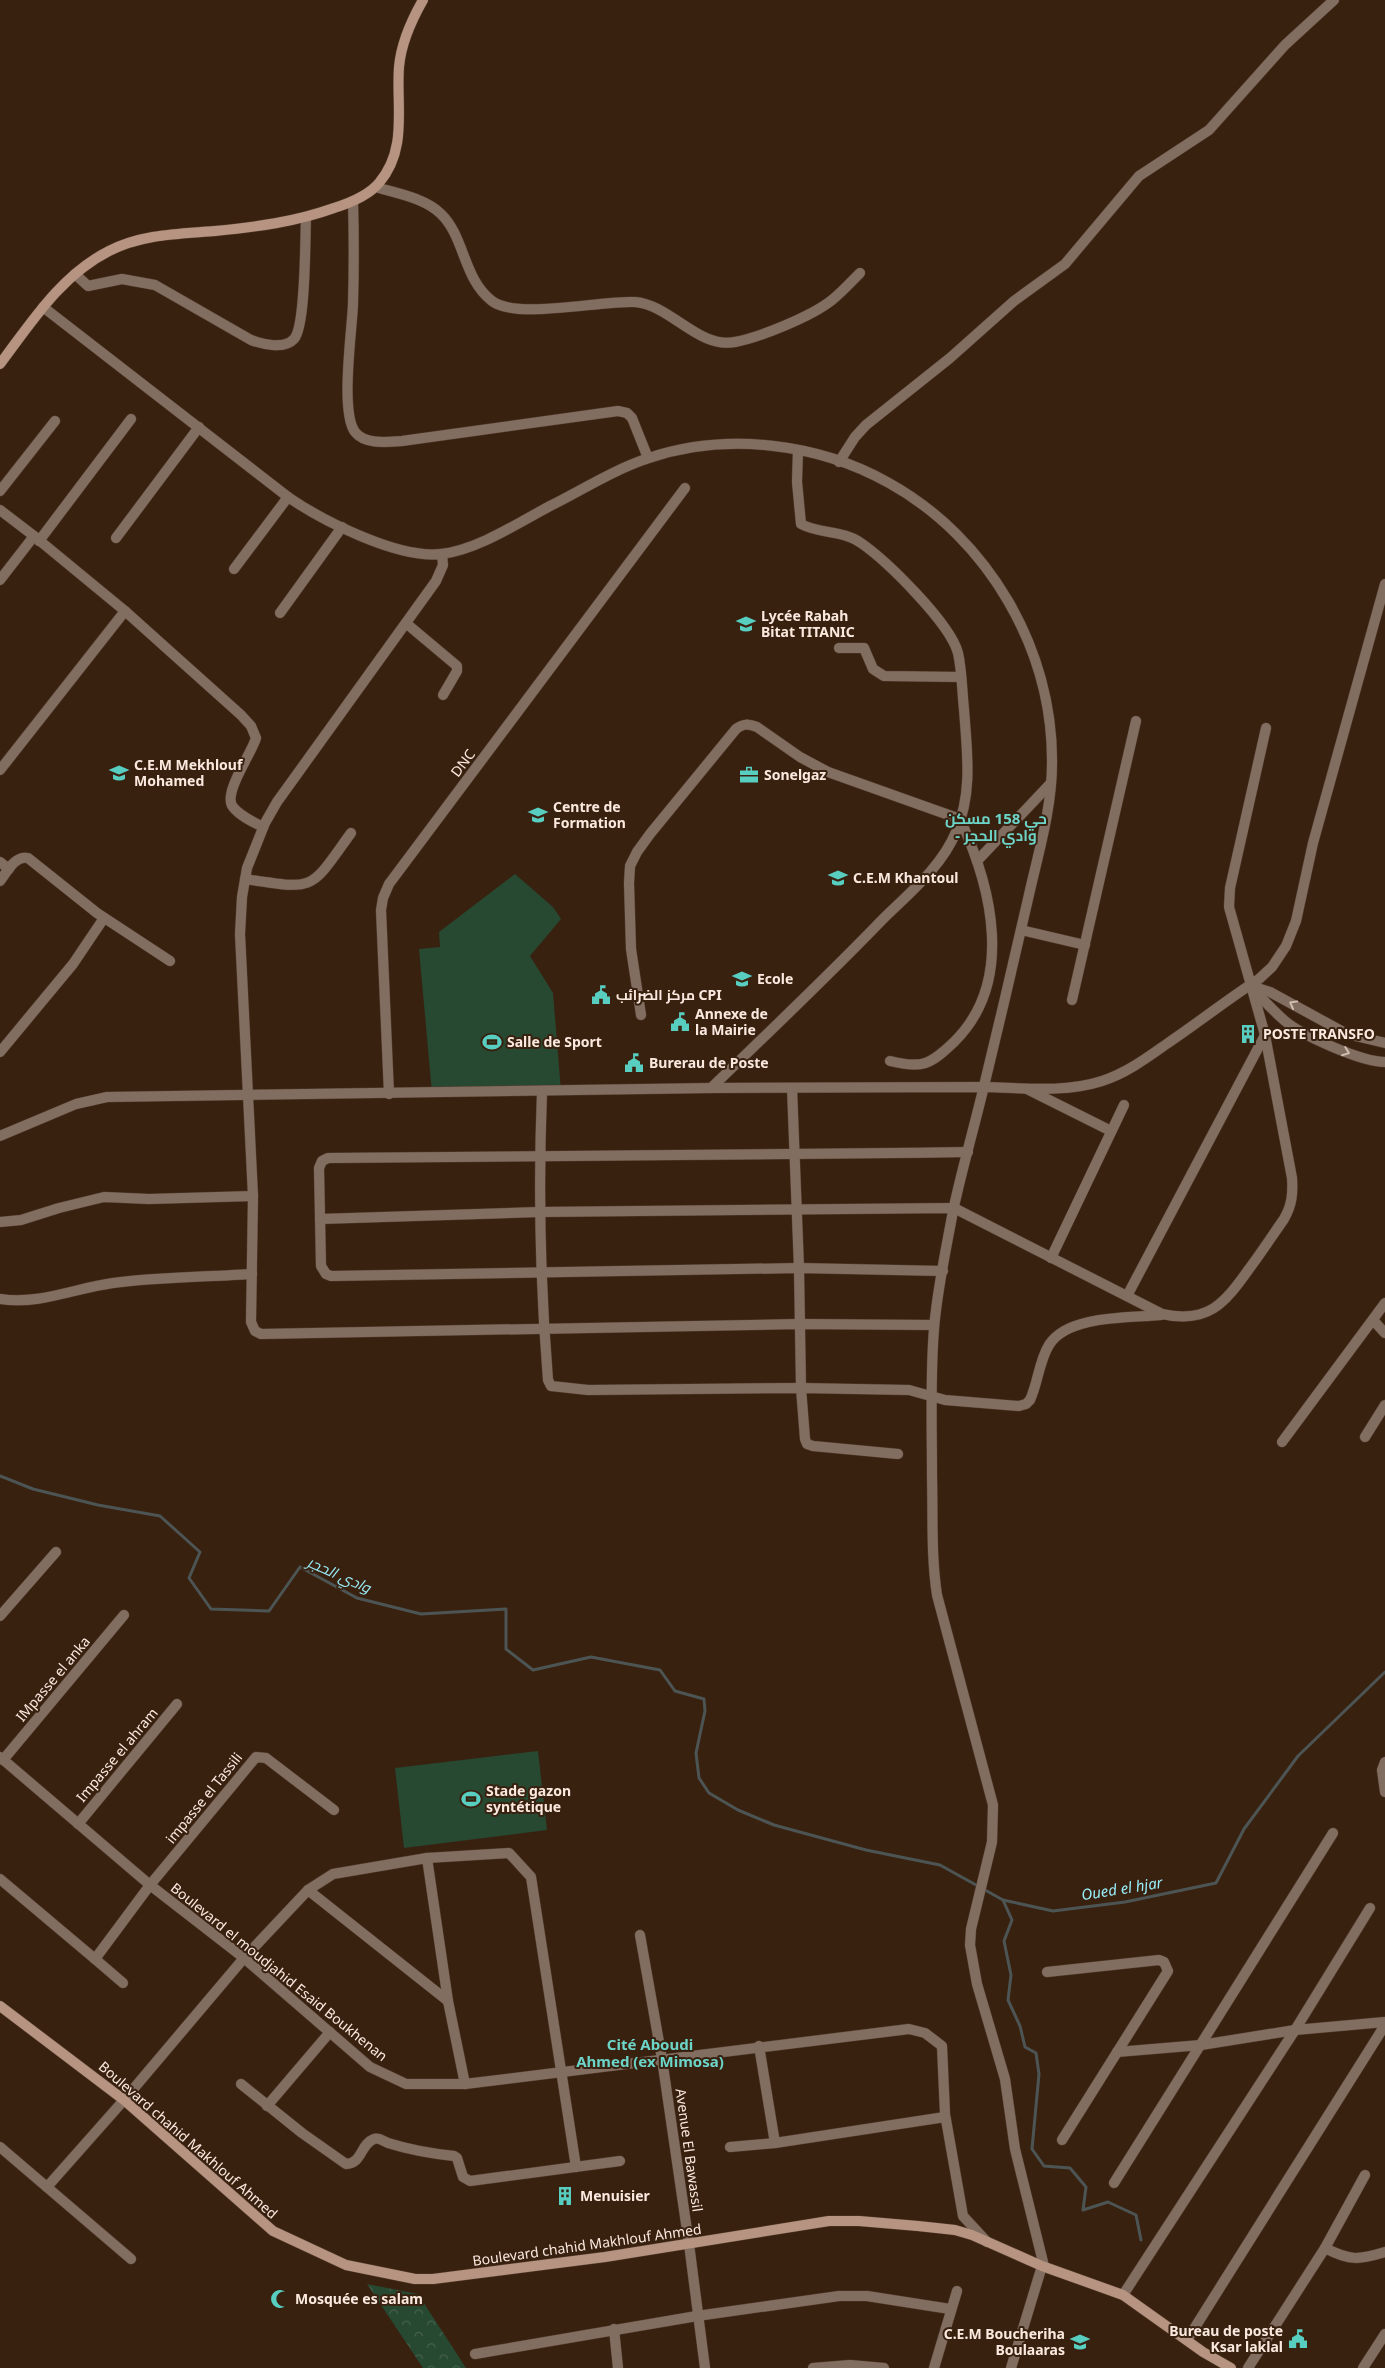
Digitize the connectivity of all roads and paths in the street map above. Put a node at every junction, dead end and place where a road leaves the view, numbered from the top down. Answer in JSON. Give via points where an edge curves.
{"nodes":[{"id":1,"x":423,"y":0,"type":"edge"},
{"id":2,"x":1334,"y":0,"type":"edge"},
{"id":3,"x":375,"y":187,"type":"junction"},
{"id":4,"x":353,"y":201,"type":"junction"},
{"id":5,"x":306,"y":217,"type":"junction"},
{"id":6,"x":75,"y":274,"type":"junction"},
{"id":7,"x":860,"y":274,"type":"dead end"},
{"id":8,"x":43,"y":307,"type":"junction"},
{"id":9,"x":0,"y":364,"type":"edge"},
{"id":10,"x":131,"y":419,"type":"dead end"},
{"id":11,"x":55,"y":421,"type":"dead end"},
{"id":12,"x":199,"y":427,"type":"junction"},
{"id":13,"x":798,"y":450,"type":"junction"},
{"id":14,"x":648,"y":458,"type":"junction"},
{"id":15,"x":839,"y":462,"type":"junction"},
{"id":16,"x":685,"y":488,"type":"dead end"},
{"id":17,"x":0,"y":491,"type":"edge"},
{"id":18,"x":288,"y":497,"type":"junction"},
{"id":19,"x":0,"y":510,"type":"edge"},
{"id":20,"x":342,"y":527,"type":"junction"},
{"id":21,"x":36,"y":538,"type":"junction"},
{"id":22,"x":116,"y":538,"type":"dead end"},
{"id":23,"x":442,"y":554,"type":"junction"},
{"id":24,"x":234,"y":569,"type":"dead end"},
{"id":25,"x":0,"y":580,"type":"edge"},
{"id":26,"x":1385,"y":584,"type":"edge"},
{"id":27,"x":125,"y":611,"type":"junction"},
{"id":28,"x":280,"y":613,"type":"dead end"},
{"id":29,"x":407,"y":624,"type":"junction"},
{"id":30,"x":838,"y":648,"type":"dead end"},
{"id":31,"x":961,"y":677,"type":"junction"},
{"id":32,"x":442,"y":696,"type":"dead end"},
{"id":33,"x":1136,"y":721,"type":"dead end"},
{"id":34,"x":1266,"y":728,"type":"dead end"},
{"id":35,"x":0,"y":770,"type":"edge"},
{"id":36,"x":1051,"y":784,"type":"junction"},
{"id":37,"x":960,"y":819,"type":"junction"},
{"id":38,"x":263,"y":827,"type":"junction"},
{"id":39,"x":351,"y":832,"type":"dead end"},
{"id":40,"x":977,"y":861,"type":"junction"},
{"id":41,"x":0,"y":862,"type":"edge"},
{"id":42,"x":9,"y":869,"type":"junction"},
{"id":43,"x":245,"y":880,"type":"junction"},
{"id":44,"x":0,"y":881,"type":"edge"},
{"id":45,"x":104,"y":918,"type":"junction"},
{"id":46,"x":1021,"y":930,"type":"junction"},
{"id":47,"x":1085,"y":945,"type":"junction"},
{"id":48,"x":170,"y":961,"type":"dead end"},
{"id":49,"x":1250,"y":985,"type":"junction"},
{"id":50,"x":1072,"y":1000,"type":"dead end"},
{"id":51,"x":641,"y":1015,"type":"dead end"},
{"id":52,"x":1265,"y":1035,"type":"junction"},
{"id":53,"x":1385,"y":1044,"type":"edge"},
{"id":54,"x":0,"y":1052,"type":"edge"},
{"id":55,"x":890,"y":1061,"type":"dead end"},
{"id":56,"x":1385,"y":1062,"type":"edge"},
{"id":57,"x":984,"y":1087,"type":"junction"},
{"id":58,"x":711,"y":1088,"type":"junction"},
{"id":59,"x":792,"y":1088,"type":"junction"},
{"id":60,"x":1026,"y":1088,"type":"junction"},
{"id":61,"x":542,"y":1092,"type":"junction"},
{"id":62,"x":388,"y":1094,"type":"junction"},
{"id":63,"x":249,"y":1097,"type":"junction"},
{"id":64,"x":1124,"y":1105,"type":"dead end"},
{"id":65,"x":1111,"y":1131,"type":"junction"},
{"id":66,"x":0,"y":1136,"type":"edge"},
{"id":67,"x":968,"y":1152,"type":"junction"},
{"id":68,"x":540,"y":1154,"type":"junction"},
{"id":69,"x":794,"y":1155,"type":"junction"},
{"id":70,"x":253,"y":1196,"type":"junction"},
{"id":71,"x":954,"y":1208,"type":"junction"},
{"id":72,"x":795,"y":1209,"type":"junction"},
{"id":73,"x":539,"y":1212,"type":"junction"},
{"id":74,"x":320,"y":1219,"type":"junction"},
{"id":75,"x":0,"y":1222,"type":"edge"},
{"id":76,"x":1051,"y":1258,"type":"junction"},
{"id":77,"x":799,"y":1268,"type":"junction"},
{"id":78,"x":540,"y":1271,"type":"junction"},
{"id":79,"x":943,"y":1271,"type":"junction"},
{"id":80,"x":252,"y":1274,"type":"junction"},
{"id":81,"x":1127,"y":1296,"type":"junction"},
{"id":82,"x":0,"y":1299,"type":"edge"},
{"id":83,"x":1385,"y":1303,"type":"edge"},
{"id":84,"x":1162,"y":1314,"type":"junction"},
{"id":85,"x":1372,"y":1320,"type":"junction"},
{"id":86,"x":799,"y":1324,"type":"junction"},
{"id":87,"x":934,"y":1325,"type":"junction"},
{"id":88,"x":544,"y":1330,"type":"junction"},
{"id":89,"x":1385,"y":1333,"type":"edge"},
{"id":90,"x":801,"y":1388,"type":"junction"},
{"id":91,"x":930,"y":1395,"type":"junction"},
{"id":92,"x":1385,"y":1405,"type":"edge"},
{"id":93,"x":1381,"y":1418,"type":"edge"},
{"id":94,"x":1365,"y":1437,"type":"dead end"},
{"id":95,"x":1282,"y":1442,"type":"dead end"},
{"id":96,"x":898,"y":1454,"type":"dead end"},
{"id":97,"x":56,"y":1552,"type":"dead end"},
{"id":98,"x":0,"y":1616,"type":"edge"},
{"id":99,"x":124,"y":1616,"type":"dead end"},
{"id":100,"x":177,"y":1704,"type":"dead end"},
{"id":101,"x":2,"y":1759,"type":"edge"},
{"id":102,"x":1385,"y":1762,"type":"edge"},
{"id":103,"x":1385,"y":1792,"type":"edge"},
{"id":104,"x":334,"y":1810,"type":"dead end"},
{"id":105,"x":78,"y":1824,"type":"junction"},
{"id":106,"x":1333,"y":1833,"type":"dead end"},
{"id":107,"x":427,"y":1858,"type":"junction"},
{"id":108,"x":0,"y":1879,"type":"edge"},
{"id":109,"x":150,"y":1885,"type":"junction"},
{"id":110,"x":308,"y":1890,"type":"junction"},
{"id":111,"x":1370,"y":1908,"type":"dead end"},
{"id":112,"x":640,"y":1935,"type":"dead end"},
{"id":113,"x":244,"y":1958,"type":"junction"},
{"id":114,"x":95,"y":1960,"type":"junction"},
{"id":115,"x":1047,"y":1972,"type":"dead end"},
{"id":116,"x":123,"y":1983,"type":"dead end"},
{"id":117,"x":448,"y":2001,"type":"junction"},
{"id":118,"x":0,"y":2006,"type":"edge"},
{"id":119,"x":1385,"y":2024,"type":"edge"},
{"id":120,"x":1295,"y":2030,"type":"junction"},
{"id":121,"x":330,"y":2032,"type":"junction"},
{"id":122,"x":1201,"y":2045,"type":"junction"},
{"id":123,"x":759,"y":2046,"type":"junction"},
{"id":124,"x":1117,"y":2052,"type":"junction"},
{"id":125,"x":662,"y":2059,"type":"junction"},
{"id":126,"x":562,"y":2072,"type":"junction"},
{"id":127,"x":241,"y":2084,"type":"dead end"},
{"id":128,"x":465,"y":2084,"type":"junction"},
{"id":129,"x":124,"y":2100,"type":"junction"},
{"id":130,"x":267,"y":2106,"type":"junction"},
{"id":131,"x":945,"y":2117,"type":"junction"},
{"id":132,"x":1062,"y":2140,"type":"dead end"},
{"id":133,"x":775,"y":2143,"type":"junction"},
{"id":134,"x":0,"y":2146,"type":"edge"},
{"id":135,"x":730,"y":2147,"type":"dead end"},
{"id":136,"x":620,"y":2161,"type":"dead end"},
{"id":137,"x":576,"y":2167,"type":"junction"},
{"id":138,"x":1366,"y":2175,"type":"dead end"},
{"id":139,"x":1114,"y":2183,"type":"dead end"},
{"id":140,"x":47,"y":2187,"type":"junction"},
{"id":141,"x":987,"y":2242,"type":"junction"},
{"id":142,"x":689,"y":2244,"type":"junction"},
{"id":143,"x":1325,"y":2248,"type":"junction"},
{"id":144,"x":1385,"y":2252,"type":"edge"},
{"id":145,"x":131,"y":2259,"type":"dead end"},
{"id":146,"x":1043,"y":2266,"type":"junction"},
{"id":147,"x":957,"y":2291,"type":"dead end"},
{"id":148,"x":1123,"y":2296,"type":"junction"},
{"id":149,"x":950,"y":2309,"type":"junction"},
{"id":150,"x":697,"y":2316,"type":"junction"},
{"id":151,"x":614,"y":2329,"type":"junction"},
{"id":152,"x":1385,"y":2334,"type":"edge"},
{"id":153,"x":1187,"y":2340,"type":"junction"},
{"id":154,"x":475,"y":2354,"type":"dead end"},
{"id":155,"x":618,"y":2368,"type":"edge"},
{"id":156,"x":705,"y":2368,"type":"edge"},
{"id":157,"x":813,"y":2368,"type":"edge"},
{"id":158,"x":884,"y":2368,"type":"edge"},
{"id":159,"x":934,"y":2368,"type":"edge"},
{"id":160,"x":1011,"y":2368,"type":"edge"},
{"id":161,"x":1230,"y":2368,"type":"edge"},
{"id":162,"x":1248,"y":2368,"type":"edge"},
{"id":163,"x":1363,"y":2368,"type":"edge"}],
"edges":[{"from":1,"to":3,"type":"main road","via":[[411,23],[400,57],[397,150]]},
{"from":2,"to":15,"type":"street","via":[[1285,45],[1209,130],[1144,172],[1065,264],[1014,301],[950,358],[866,425]]},
{"from":3,"to":4,"type":"main road"},
{"from":3,"to":7,"type":"street","via":[[424,203],[441,214],[478,285],[493,302],[514,309],[642,303],[715,341],[735,342],[762,334],[824,305]]},
{"from":4,"to":5,"type":"main road"},
{"from":4,"to":14,"type":"street","via":[[353,302],[348,380],[350,418],[359,436],[369,441],[402,441],[618,411],[632,418]]},
{"from":5,"to":6,"type":"main road","via":[[252,227],[147,237],[110,251]]},
{"from":5,"to":6,"type":"street","via":[[302,310],[297,335],[289,343],[267,345],[251,340],[155,285],[122,279],[88,286]]},
{"from":6,"to":8,"type":"main road"},
{"from":8,"to":9,"type":"main road"},
{"from":8,"to":12,"type":"street"},
{"from":10,"to":21,"type":"street"},
{"from":11,"to":17,"type":"street"},
{"from":12,"to":18,"type":"street"},
{"from":12,"to":22,"type":"street"},
{"from":13,"to":14,"type":"street","via":[[721,444]]},
{"from":13,"to":15,"type":"street"},
{"from":13,"to":31,"type":"street","via":[[799,522],[806,527],[859,542],[883,562],[946,631],[958,653]]},
{"from":14,"to":23,"type":"street","via":[[509,528]]},
{"from":15,"to":36,"type":"street","via":[[877,477],[937,514],[988,569],[1020,622],[1042,686],[1050,722]]},
{"from":16,"to":62,"type":"street","name":"DNC","via":[[389,884],[381,910]]},
{"from":18,"to":20,"type":"street"},
{"from":18,"to":24,"type":"street"},
{"from":19,"to":21,"type":"street"},
{"from":20,"to":23,"type":"street","via":[[414,553]]},
{"from":20,"to":28,"type":"street"},
{"from":21,"to":25,"type":"street"},
{"from":21,"to":27,"type":"street"},
{"from":23,"to":29,"type":"street","via":[[440,574]]},
{"from":26,"to":49,"type":"street","via":[[1314,843],[1296,921],[1275,963]]},
{"from":27,"to":35,"type":"street"},
{"from":27,"to":38,"type":"street","via":[[251,726],[256,738],[230,801],[234,808]]},
{"from":29,"to":32,"type":"street","via":[[457,666],[457,672]]},
{"from":29,"to":38,"type":"street","via":[[277,802]]},
{"from":30,"to":31,"type":"street","via":[[864,648],[873,668],[884,676]]},
{"from":31,"to":37,"type":"street","via":[[969,769],[968,791]]},
{"from":33,"to":47,"type":"street"},
{"from":34,"to":49,"type":"street","via":[[1228,898]]},
{"from":36,"to":40,"type":"street"},
{"from":36,"to":46,"type":"street"},
{"from":37,"to":40,"type":"street"},
{"from":37,"to":51,"type":"street","via":[[828,772],[757,727],[741,726],[650,834],[632,862],[629,883],[631,949]]},
{"from":37,"to":58,"type":"street","via":[[944,853],[927,875]]},
{"from":38,"to":43,"type":"street"},
{"from":39,"to":43,"type":"street","via":[[320,876],[312,882],[292,886]]},
{"from":40,"to":55,"type":"street","via":[[991,918],[993,945],[981,1004],[966,1028],[934,1059],[919,1066]]},
{"from":41,"to":42,"type":"street"},
{"from":42,"to":44,"type":"street"},
{"from":42,"to":45,"type":"street","via":[[20,858],[28,858]]},
{"from":43,"to":63,"type":"street","via":[[240,934]]},
{"from":45,"to":48,"type":"street"},
{"from":45,"to":54,"type":"street","via":[[73,964]]},
{"from":46,"to":47,"type":"street"},
{"from":46,"to":57,"type":"street"},
{"from":47,"to":50,"type":"street"},
{"from":49,"to":52,"type":"street"},
{"from":53,"to":49,"type":"street","one_way":true,"via":[[1348,1034],[1270,992]]},
{"from":49,"to":56,"type":"street","one_way":true,"via":[[1286,1022],[1344,1053]]},
{"from":49,"to":60,"type":"street","via":[[1124,1072],[1081,1086]]},
{"from":52,"to":81,"type":"street"},
{"from":52,"to":84,"type":"street","via":[[1292,1178],[1291,1206],[1230,1296],[1218,1307],[1190,1318]]},
{"from":57,"to":59,"type":"street"},
{"from":57,"to":60,"type":"street"},
{"from":57,"to":67,"type":"street"},
{"from":58,"to":59,"type":"street"},
{"from":58,"to":61,"type":"street"},
{"from":59,"to":69,"type":"street"},
{"from":60,"to":65,"type":"street"},
{"from":61,"to":62,"type":"street"},
{"from":61,"to":68,"type":"street"},
{"from":62,"to":63,"type":"street"},
{"from":63,"to":66,"type":"street","via":[[107,1097],[62,1109]]},
{"from":63,"to":70,"type":"street"},
{"from":64,"to":65,"type":"street"},
{"from":65,"to":76,"type":"street"},
{"from":67,"to":69,"type":"street"},
{"from":67,"to":71,"type":"street"},
{"from":68,"to":69,"type":"street"},
{"from":68,"to":73,"type":"street"},
{"from":68,"to":74,"type":"street","via":[[326,1159],[319,1168]]},
{"from":69,"to":72,"type":"street"},
{"from":70,"to":75,"type":"street","via":[[104,1197],[22,1220]]},
{"from":70,"to":80,"type":"street"},
{"from":71,"to":72,"type":"street"},
{"from":71,"to":76,"type":"street"},
{"from":71,"to":79,"type":"street"},
{"from":72,"to":73,"type":"street"},
{"from":72,"to":77,"type":"street"},
{"from":73,"to":74,"type":"street"},
{"from":73,"to":78,"type":"street"},
{"from":74,"to":78,"type":"street","via":[[322,1266],[331,1276]]},
{"from":76,"to":81,"type":"street"},
{"from":77,"to":78,"type":"street"},
{"from":77,"to":79,"type":"street"},
{"from":77,"to":86,"type":"street"},
{"from":78,"to":88,"type":"street"},
{"from":79,"to":87,"type":"street"},
{"from":80,"to":82,"type":"street","via":[[113,1283],[41,1299]]},
{"from":80,"to":88,"type":"street","via":[[251,1322],[259,1334]]},
{"from":81,"to":84,"type":"street"},
{"from":83,"to":85,"type":"street"},
{"from":84,"to":91,"type":"street","via":[[1089,1322],[1063,1331],[1049,1345],[1032,1396],[1026,1404],[948,1400]]},
{"from":85,"to":89,"type":"street"},
{"from":85,"to":95,"type":"street"},
{"from":86,"to":87,"type":"street"},
{"from":86,"to":88,"type":"street"},
{"from":86,"to":90,"type":"street"},
{"from":87,"to":91,"type":"street"},
{"from":88,"to":90,"type":"street","via":[[548,1380],[555,1387],[588,1390]]},
{"from":90,"to":91,"type":"street","via":[[909,1390]]},
{"from":90,"to":96,"type":"street","via":[[804,1435],[808,1444]]},
{"from":91,"to":146,"type":"street","via":[[937,1595],[993,1805],[994,1826],[970,1945],[977,1984],[1005,2079],[1015,2149]]},
{"from":92,"to":93,"type":"street"},
{"from":93,"to":94,"type":"street"},
{"from":97,"to":98,"type":"street"},
{"from":99,"to":101,"type":"street","name":"IMpasse el anka"},
{"from":100,"to":105,"type":"street","name":"Impasse el ahram"},
{"from":101,"to":105,"type":"street","name":"Boulevard el moudjahid Esaid Boukhenan"},
{"from":102,"to":103,"type":"street","via":[[1382,1770]]},
{"from":104,"to":109,"type":"street","name":"impasse el Tassili","via":[[266,1758],[256,1757]]},
{"from":105,"to":109,"type":"street","name":"Boulevard el moudjahid Esaid Boukhenan"},
{"from":106,"to":122,"type":"street"},
{"from":107,"to":110,"type":"street","via":[[333,1874]]},
{"from":107,"to":117,"type":"street"},
{"from":107,"to":126,"type":"street","via":[[509,1854],[532,1876]]},
{"from":108,"to":114,"type":"street"},
{"from":109,"to":113,"type":"street","name":"Boulevard el moudjahid Esaid Boukhenan"},
{"from":109,"to":114,"type":"street"},
{"from":110,"to":113,"type":"street"},
{"from":110,"to":117,"type":"street"},
{"from":111,"to":120,"type":"street"},
{"from":112,"to":125,"type":"street","name":"Avenue El Bawassil"},
{"from":113,"to":121,"type":"street","name":"Boulevard el moudjahid Esaid Boukhenan"},
{"from":113,"to":129,"type":"street"},
{"from":114,"to":116,"type":"street"},
{"from":115,"to":124,"type":"street","via":[[1164,1962],[1168,1971]]},
{"from":117,"to":128,"type":"street"},
{"from":118,"to":129,"type":"main road","name":"Boulevard chahid Makhlouf Ahmed"},
{"from":119,"to":120,"type":"street"},
{"from":119,"to":153,"type":"street"},
{"from":120,"to":122,"type":"street"},
{"from":120,"to":148,"type":"street"},
{"from":121,"to":128,"type":"street","name":"Boulevard el moudjahid Esaid Boukhenan","via":[[370,2067],[406,2084]]},
{"from":121,"to":130,"type":"street"},
{"from":122,"to":124,"type":"street"},
{"from":122,"to":139,"type":"street"},
{"from":123,"to":125,"type":"street","name":"Boulevard el moudjahid Esaid Boukhenan"},
{"from":123,"to":131,"type":"street","name":"Boulevard el moudjahid Esaid Boukhenan","via":[[909,2029],[925,2033],[942,2046]]},
{"from":123,"to":133,"type":"street"},
{"from":124,"to":132,"type":"street"},
{"from":125,"to":126,"type":"street","name":"Boulevard el moudjahid Esaid Boukhenan"},
{"from":125,"to":142,"type":"street","name":"Avenue El Bawassil"},
{"from":126,"to":128,"type":"street","name":"Boulevard el moudjahid Esaid Boukhenan"},
{"from":126,"to":137,"type":"street"},
{"from":127,"to":130,"type":"street"},
{"from":129,"to":140,"type":"street"},
{"from":129,"to":142,"type":"main road","name":"Boulevard chahid Makhlouf Ahmed","via":[[273,2232],[346,2265],[415,2279],[433,2279]]},
{"from":130,"to":137,"type":"street","via":[[346,2164],[358,2160],[365,2145],[379,2138],[389,2143],[454,2156],[462,2174],[470,2180]]},
{"from":131,"to":133,"type":"street"},
{"from":131,"to":141,"type":"street","name":"Boulevard el moudjahid Esaid Boukhenan","via":[[963,2216]]},
{"from":133,"to":135,"type":"street"},
{"from":134,"to":140,"type":"street"},
{"from":136,"to":137,"type":"street"},
{"from":138,"to":143,"type":"street"},
{"from":140,"to":145,"type":"street"},
{"from":141,"to":142,"type":"main road","name":"Boulevard chahid Makhlouf Ahmed","via":[[955,2230],[829,2221]]},
{"from":141,"to":146,"type":"main road","name":"Boulevard chahid Makhlouf Ahmed"},
{"from":142,"to":150,"type":"street","name":"Avenue El Bawassil"},
{"from":143,"to":144,"type":"street","via":[[1350,2258]]},
{"from":143,"to":162,"type":"street"},
{"from":146,"to":148,"type":"main road","name":"Boulevard chahid Makhlouf Ahmed"},
{"from":146,"to":160,"type":"street"},
{"from":147,"to":149,"type":"street"},
{"from":148,"to":153,"type":"main road","name":"Boulevard chahid Makhlouf Ahmed"},
{"from":149,"to":150,"type":"street","via":[[867,2296],[839,2296]]},
{"from":149,"to":159,"type":"street"},
{"from":150,"to":151,"type":"street"},
{"from":150,"to":156,"type":"street","name":"Avenue El Bawassil"},
{"from":151,"to":154,"type":"street"},
{"from":151,"to":155,"type":"street"},
{"from":152,"to":163,"type":"street"},
{"from":153,"to":161,"type":"main road","name":"Boulevard chahid Makhlouf Ahmed"},
{"from":157,"to":158,"type":"street","via":[[850,2365]]}]}
